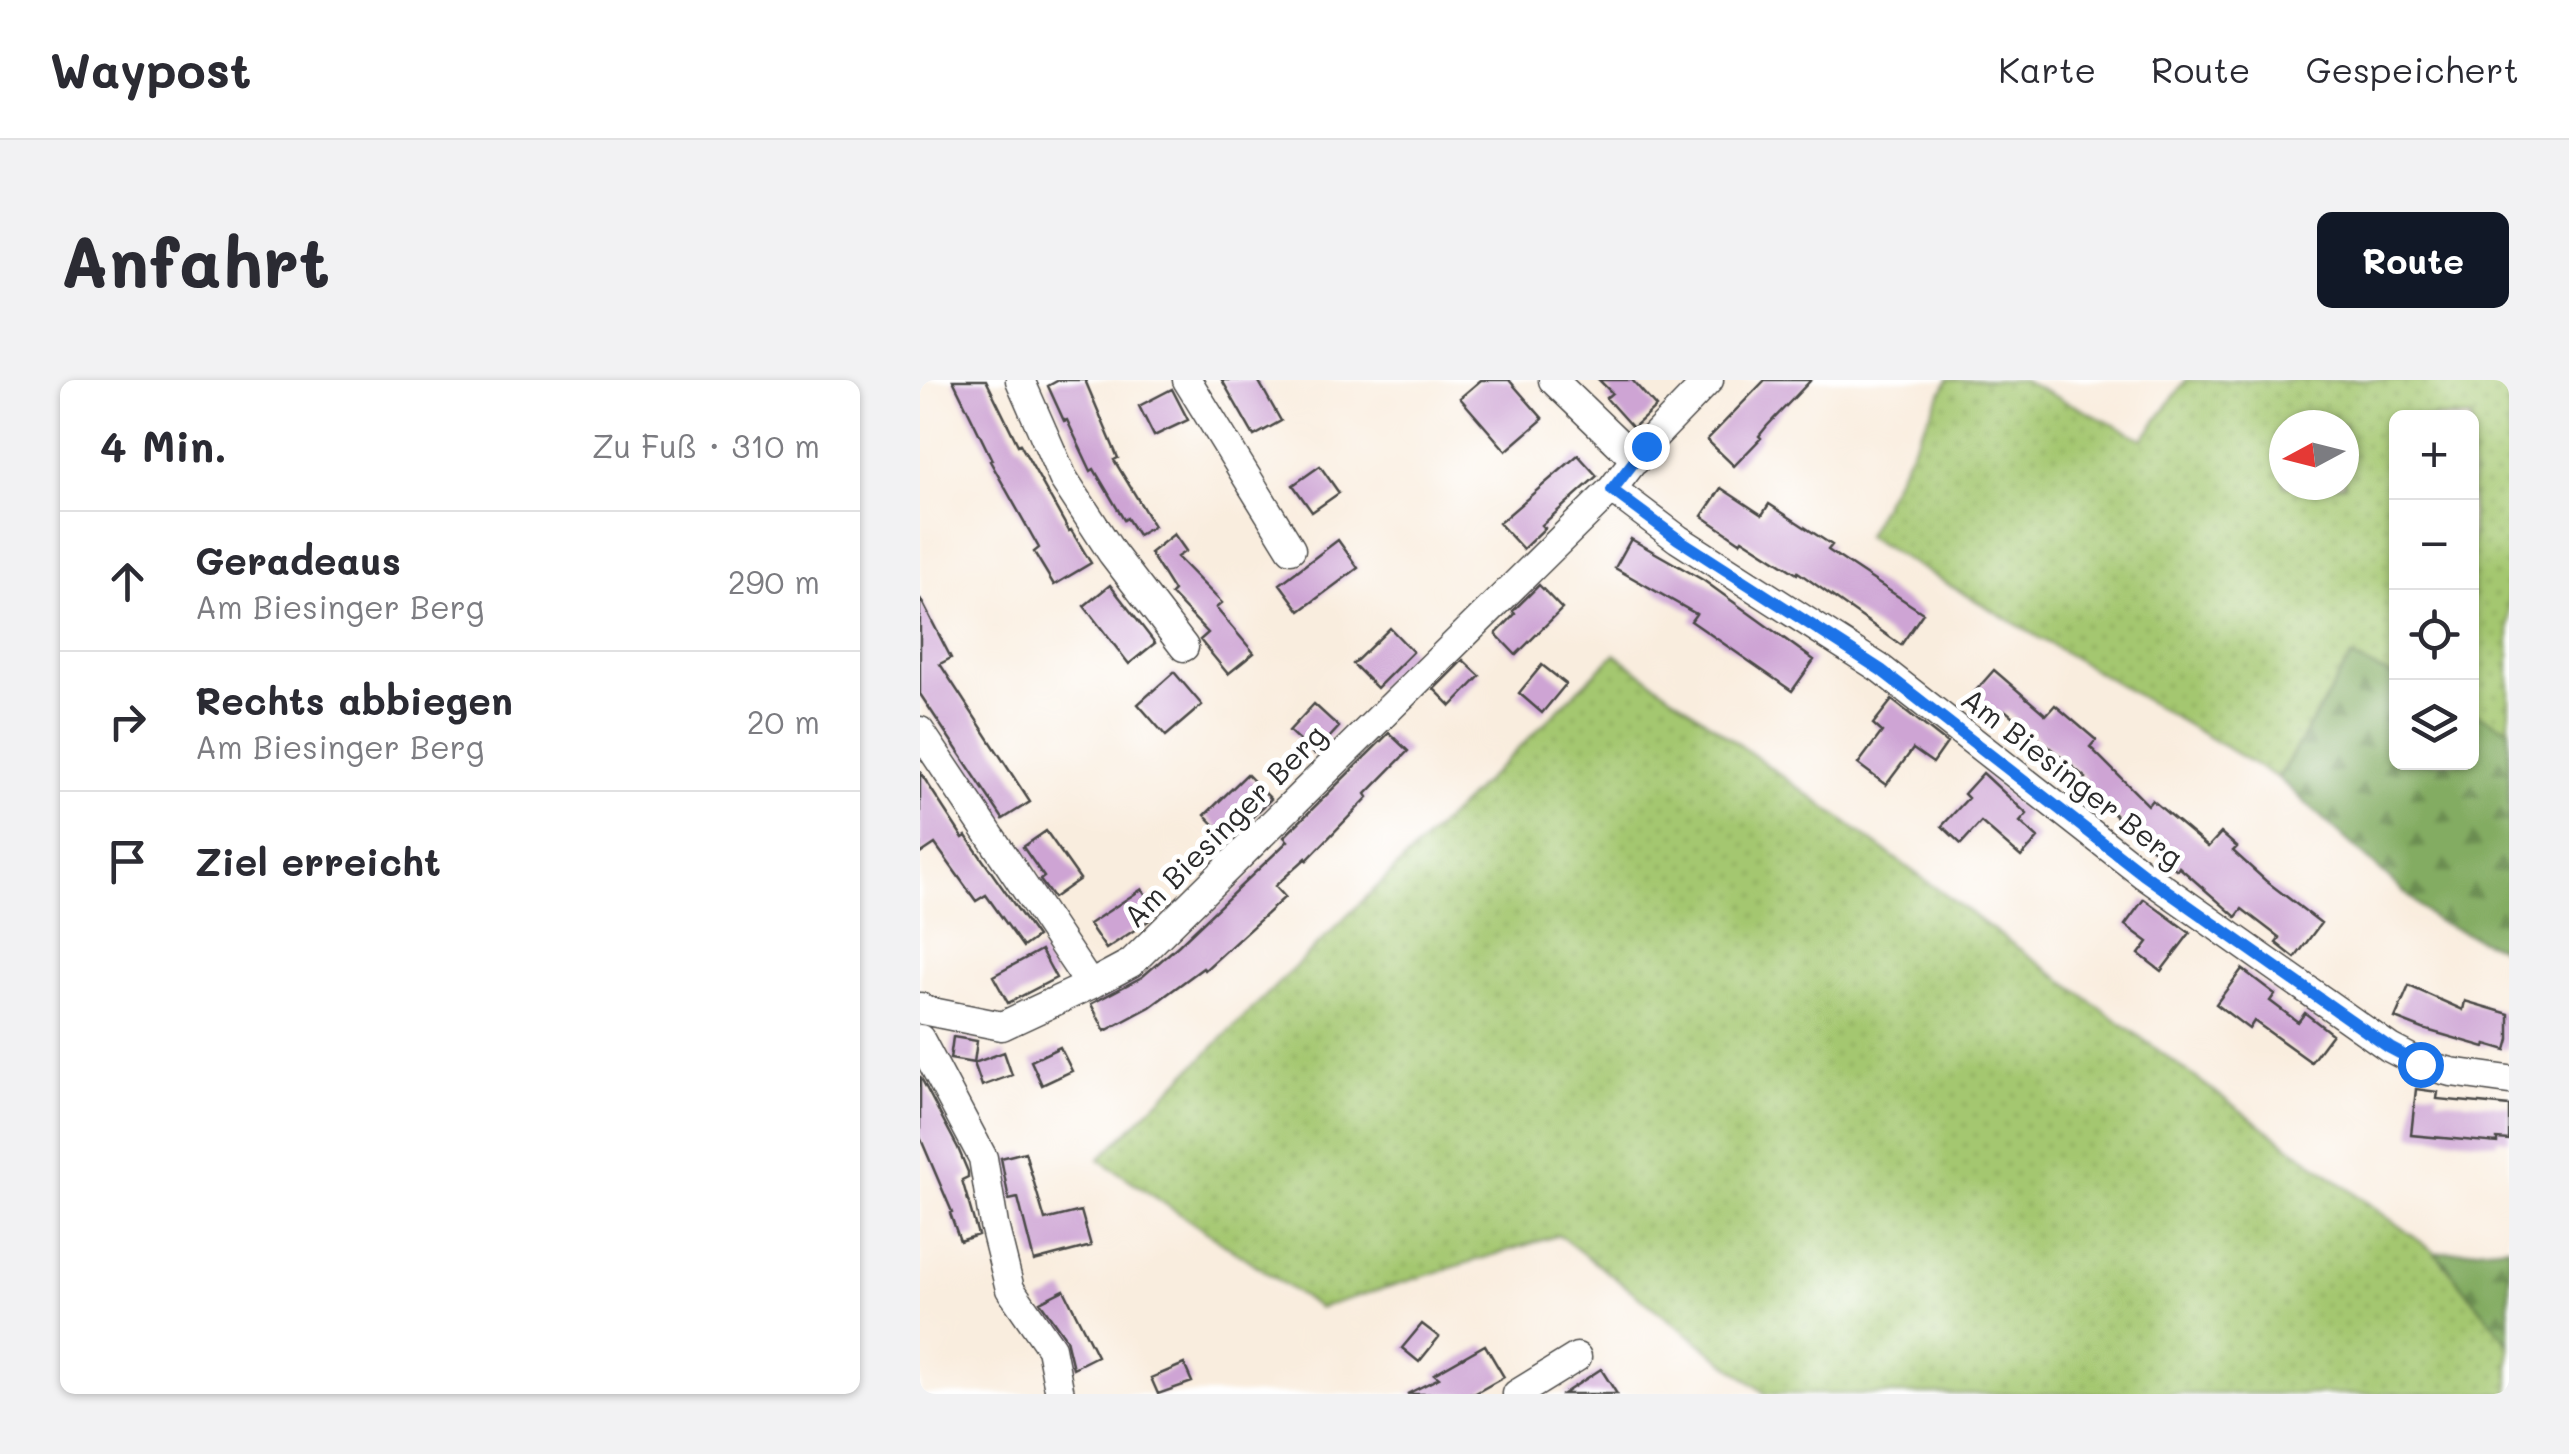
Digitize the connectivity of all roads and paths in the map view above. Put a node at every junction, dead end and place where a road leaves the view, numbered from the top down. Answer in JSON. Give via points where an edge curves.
{"nodes":[{"id":1,"x":1020,"y":380,"type":"edge"},
{"id":2,"x":1187,"y":380,"type":"edge"},
{"id":3,"x":1553,"y":380,"type":"edge"},
{"id":4,"x":1709,"y":380,"type":"edge"},
{"id":5,"x":1636,"y":460,"type":"junction"},
{"id":6,"x":1612,"y":490,"type":"junction"},
{"id":7,"x":1291,"y":550,"type":"dead end"},
{"id":8,"x":1184,"y":646,"type":"dead end"},
{"id":9,"x":920,"y":731,"type":"edge"},
{"id":10,"x":1090,"y":985,"type":"junction"},
{"id":11,"x":921,"y":1010,"type":"edge"},
{"id":12,"x":920,"y":1039,"type":"edge"},
{"id":13,"x":2509,"y":1080,"type":"edge"},
{"id":14,"x":1578,"y":1357,"type":"dead end"},
{"id":15,"x":1536,"y":1390,"type":"edge"},
{"id":16,"x":1060,"y":1394,"type":"edge"}],
"edges":[{"from":1,"to":8,"type":"street","via":[[1063,478]]},
{"from":2,"to":7,"type":"street"},
{"from":3,"to":5,"type":"street"},
{"from":4,"to":5,"type":"street","name":"Am Biesinger Berg"},
{"from":5,"to":6,"type":"street","name":"Am Biesinger Berg"},
{"from":6,"to":10,"type":"street","name":"Am Biesinger Berg","via":[[1131,962]]},
{"from":6,"to":13,"type":"street","name":"Am Biesinger Berg","via":[[1881,670],[2143,874],[2390,1048],[2420,1064]]},
{"from":9,"to":10,"type":"street"},
{"from":10,"to":11,"type":"street","name":"Am Biesinger Berg","via":[[1002,1026]]},
{"from":12,"to":16,"type":"street","via":[[983,1158],[1010,1289],[1051,1348]]},
{"from":14,"to":15,"type":"street"}]}
